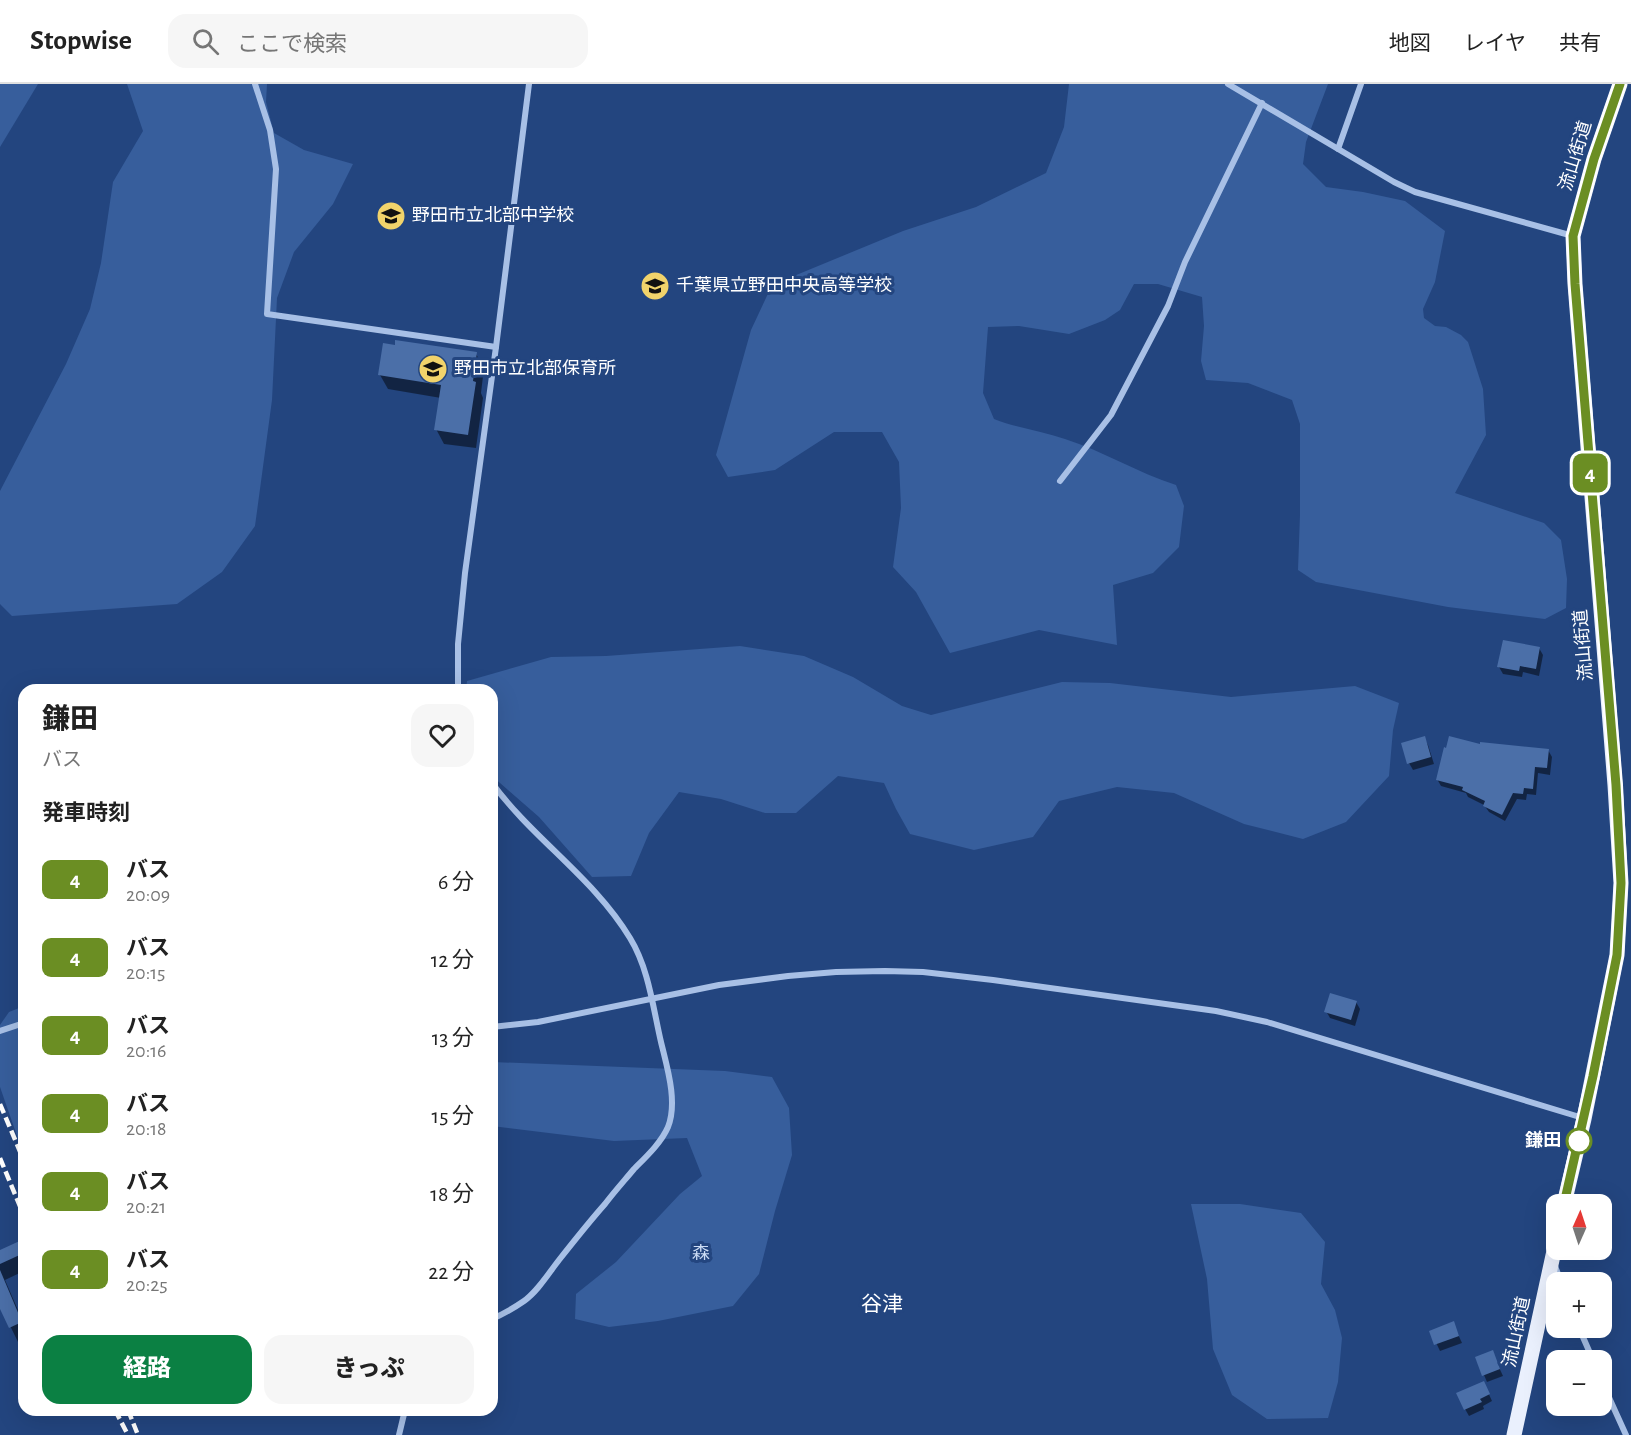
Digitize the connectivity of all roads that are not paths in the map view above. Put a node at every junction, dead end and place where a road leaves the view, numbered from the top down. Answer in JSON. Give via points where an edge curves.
{"nodes":[{"id":1,"x":255,"y":84,"type":"edge"},
{"id":2,"x":529,"y":84,"type":"edge"},
{"id":3,"x":1227,"y":84,"type":"edge"},
{"id":4,"x":1361,"y":84,"type":"edge"},
{"id":5,"x":1620,"y":84,"type":"edge"},
{"id":6,"x":1262,"y":104,"type":"junction"},
{"id":7,"x":1338,"y":149,"type":"junction"},
{"id":8,"x":1573,"y":236,"type":"junction"},
{"id":9,"x":496,"y":347,"type":"junction"},
{"id":10,"x":1060,"y":481,"type":"dead end"},
{"id":11,"x":458,"y":684,"type":"edge"},
{"id":12,"x":498,"y":791,"type":"edge"},
{"id":13,"x":1625,"y":852,"type":"edge"},
{"id":14,"x":651,"y":998,"type":"junction"},
{"id":15,"x":18,"y":1025,"type":"edge"},
{"id":16,"x":498,"y":1027,"type":"edge"},
{"id":17,"x":0,"y":1031,"type":"edge"},
{"id":18,"x":1584,"y":1119,"type":"junction"},
{"id":19,"x":1566,"y":1194,"type":"edge"},
{"id":20,"x":1553,"y":1260,"type":"joint"},
{"id":21,"x":1557,"y":1272,"type":"edge"},
{"id":22,"x":498,"y":1316,"type":"edge"},
{"id":23,"x":1612,"y":1404,"type":"edge"},
{"id":24,"x":404,"y":1416,"type":"edge"},
{"id":25,"x":399,"y":1435,"type":"edge"},
{"id":26,"x":1514,"y":1435,"type":"edge"},
{"id":27,"x":1626,"y":1435,"type":"edge"}],
"edges":[{"from":1,"to":9,"type":"street","via":[[270,130],[276,169],[267,314]]},
{"from":2,"to":9,"type":"street"},
{"from":3,"to":6,"type":"street"},
{"from":4,"to":7,"type":"street"},
{"from":5,"to":8,"type":"main road","name":"流山街道"},
{"from":6,"to":7,"type":"street"},
{"from":6,"to":10,"type":"street","via":[[1185,262],[1168,306],[1111,415]]},
{"from":7,"to":8,"type":"street","via":[[1415,192]]},
{"from":8,"to":13,"type":"main road","name":"流山街道"},
{"from":9,"to":11,"type":"street","via":[[465,573]]},
{"from":12,"to":14,"type":"street","via":[[609,908],[631,939]]},
{"from":13,"to":18,"type":"main road","name":"流山街道","via":[[1617,955]]},
{"from":14,"to":16,"type":"street"},
{"from":14,"to":18,"type":"street","via":[[719,985],[836,972],[923,972],[993,980],[1216,1011],[1267,1022]]},
{"from":14,"to":22,"type":"street","via":[[672,1103],[667,1129],[540,1284],[525,1300]]},
{"from":15,"to":17,"type":"street"},
{"from":18,"to":19,"type":"main road","name":"流山街道"},
{"from":20,"to":21,"type":"street"},
{"from":20,"to":26,"type":"main road","name":"流山街道"},
{"from":23,"to":27,"type":"street"},
{"from":24,"to":25,"type":"street"}]}
